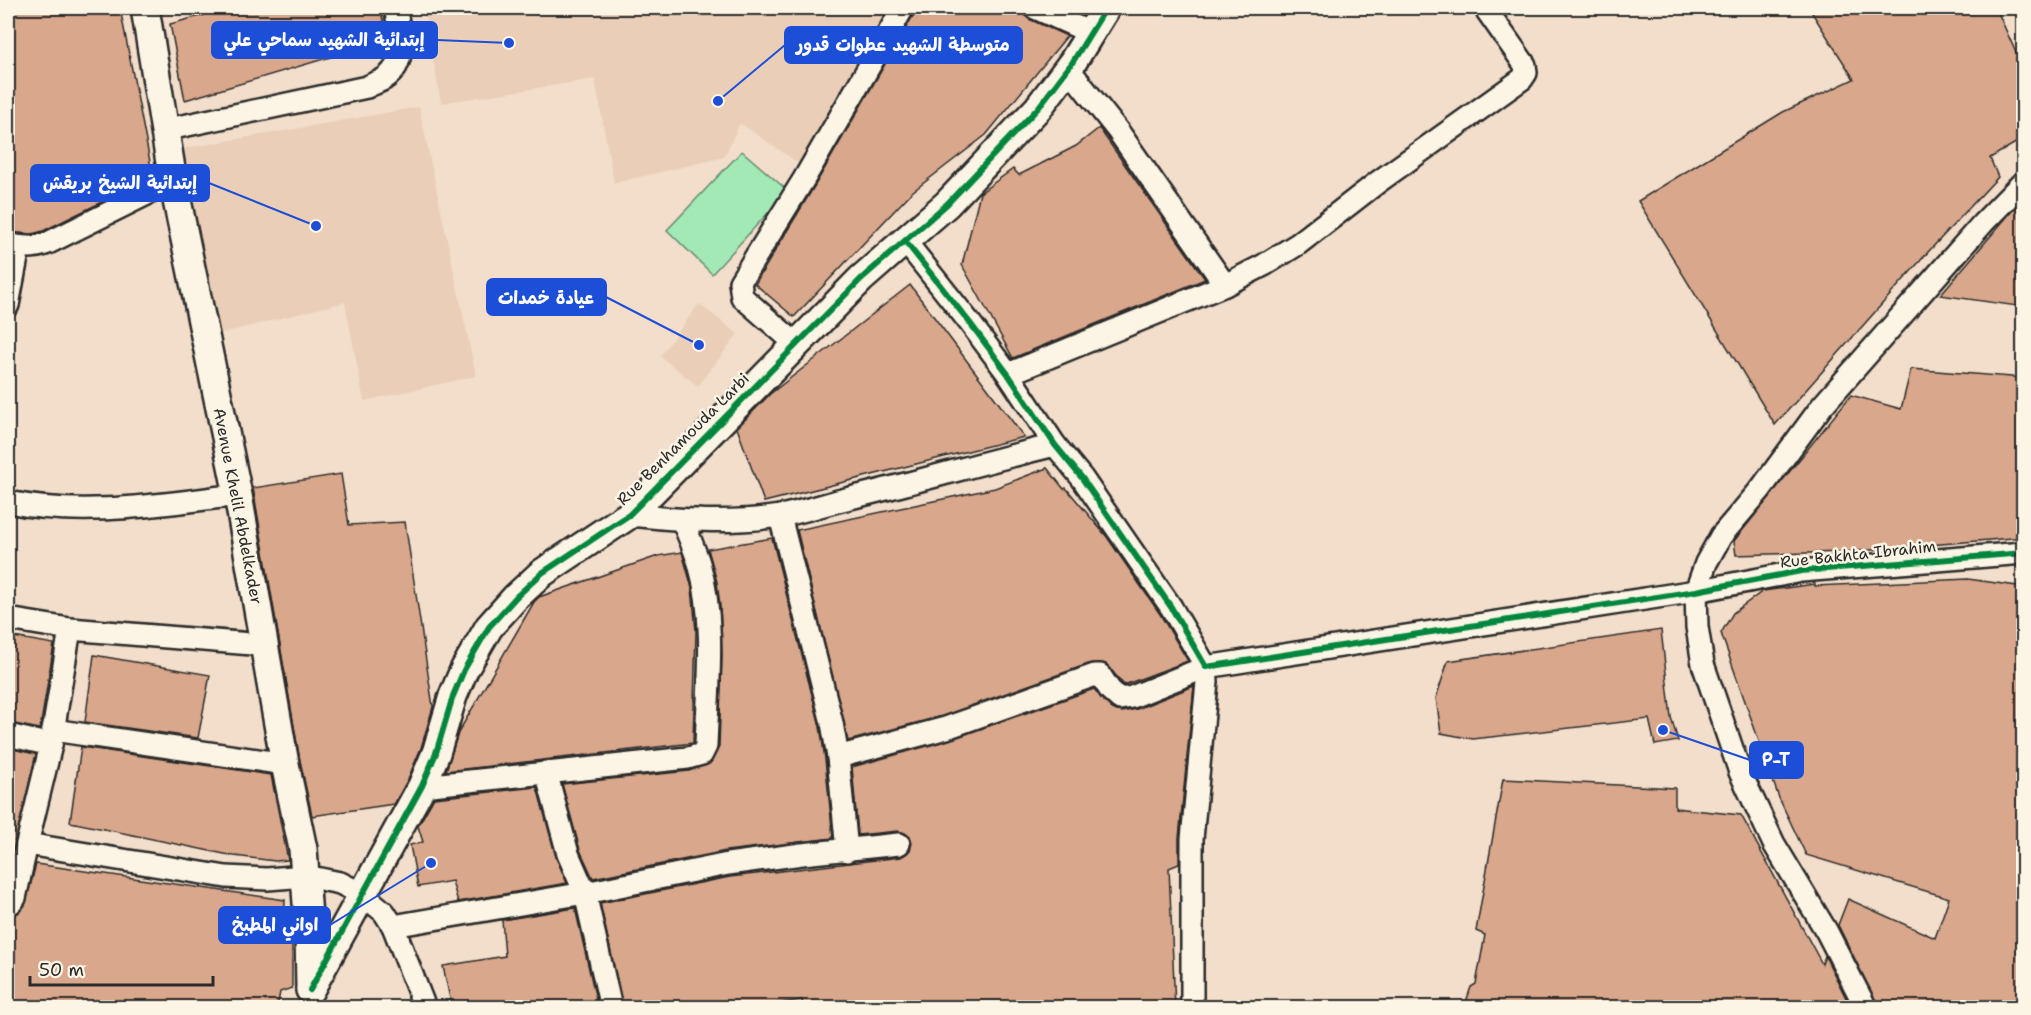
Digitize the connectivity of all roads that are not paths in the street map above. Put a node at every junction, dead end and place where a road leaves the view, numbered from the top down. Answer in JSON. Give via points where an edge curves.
{"nodes":[{"id":1,"x":145,"y":8,"type":"edge"},
{"id":2,"x":395,"y":8,"type":"edge"},
{"id":3,"x":903,"y":8,"type":"edge"},
{"id":4,"x":1035,"y":8,"type":"edge"},
{"id":5,"x":1106,"y":8,"type":"edge"},
{"id":6,"x":1485,"y":8,"type":"edge"},
{"id":7,"x":1091,"y":33,"type":"junction"},
{"id":8,"x":1068,"y":68,"type":"junction"},
{"id":9,"x":164,"y":130,"type":"junction"},
{"id":10,"x":173,"y":181,"type":"junction"},
{"id":11,"x":2024,"y":181,"type":"edge"},
{"id":12,"x":905,"y":241,"type":"junction"},
{"id":13,"x":13,"y":246,"type":"edge"},
{"id":14,"x":1225,"y":285,"type":"junction"},
{"id":15,"x":8,"y":305,"type":"edge"},
{"id":16,"x":796,"y":344,"type":"junction"},
{"id":17,"x":1008,"y":374,"type":"junction"},
{"id":18,"x":1055,"y":445,"type":"junction"},
{"id":19,"x":238,"y":495,"type":"junction"},
{"id":20,"x":8,"y":502,"type":"edge"},
{"id":21,"x":629,"y":515,"type":"junction"},
{"id":22,"x":780,"y":516,"type":"junction"},
{"id":23,"x":682,"y":520,"type":"junction"},
{"id":24,"x":2024,"y":553,"type":"edge"},
{"id":25,"x":1696,"y":591,"type":"junction"},
{"id":26,"x":8,"y":619,"type":"edge"},
{"id":27,"x":70,"y":629,"type":"junction"},
{"id":28,"x":264,"y":645,"type":"junction"},
{"id":29,"x":1206,"y":667,"type":"junction"},
{"id":30,"x":8,"y":735,"type":"edge"},
{"id":31,"x":52,"y":737,"type":"junction"},
{"id":32,"x":838,"y":757,"type":"junction"},
{"id":33,"x":285,"y":764,"type":"junction"},
{"id":34,"x":546,"y":772,"type":"junction"},
{"id":35,"x":422,"y":786,"type":"junction"},
{"id":36,"x":27,"y":844,"type":"junction"},
{"id":37,"x":899,"y":844,"type":"dead end"},
{"id":38,"x":847,"y":850,"type":"junction"},
{"id":39,"x":306,"y":876,"type":"junction"},
{"id":40,"x":585,"y":893,"type":"junction"},
{"id":41,"x":362,"y":894,"type":"junction"},
{"id":42,"x":8,"y":904,"type":"edge"},
{"id":43,"x":393,"y":926,"type":"junction"},
{"id":44,"x":308,"y":999,"type":"edge"},
{"id":45,"x":425,"y":1008,"type":"edge"},
{"id":46,"x":611,"y":1008,"type":"edge"},
{"id":47,"x":1192,"y":1008,"type":"edge"},
{"id":48,"x":1866,"y":1008,"type":"edge"}],
"edges":[{"from":1,"to":9,"type":"street","name":"Avenue Khelil Abdelkader"},
{"from":2,"to":9,"type":"street","via":[[400,54],[397,66],[385,79],[367,87]]},
{"from":3,"to":16,"type":"street","via":[[740,282],[742,297]]},
{"from":4,"to":7,"type":"street"},
{"from":5,"to":7,"type":"street","name":"Rue Benhamouda Larbi"},
{"from":6,"to":14,"type":"street","via":[[1525,65],[1526,73],[1521,79],[1298,244]]},
{"from":7,"to":8,"type":"street","name":"Rue Benhamouda Larbi"},
{"from":8,"to":12,"type":"street","name":"Rue Benhamouda Larbi","via":[[1038,108],[947,204]]},
{"from":8,"to":14,"type":"street","via":[[1118,130]]},
{"from":9,"to":10,"type":"street","name":"Avenue Khelil Abdelkader"},
{"from":10,"to":13,"type":"street","via":[[48,243]]},
{"from":10,"to":19,"type":"street","name":"Avenue Khelil Abdelkader"},
{"from":11,"to":25,"type":"street","via":[[1822,406],[1721,536]]},
{"from":12,"to":16,"type":"street","name":"Rue Benhamouda Larbi"},
{"from":12,"to":17,"type":"street"},
{"from":13,"to":15,"type":"street"},
{"from":14,"to":17,"type":"street"},
{"from":16,"to":21,"type":"street","name":"Rue Benhamouda Larbi"},
{"from":17,"to":18,"type":"street"},
{"from":18,"to":22,"type":"street"},
{"from":18,"to":29,"type":"street","via":[[1133,550]]},
{"from":19,"to":20,"type":"street","via":[[110,510],[45,509]]},
{"from":19,"to":28,"type":"street","name":"Avenue Khelil Abdelkader"},
{"from":21,"to":23,"type":"street"},
{"from":21,"to":35,"type":"street","name":"Rue Benhamouda Larbi","via":[[542,573],[489,627],[453,696]]},
{"from":22,"to":23,"type":"street"},
{"from":22,"to":32,"type":"street"},
{"from":23,"to":34,"type":"street","via":[[699,563],[708,614],[705,750],[688,758]]},
{"from":24,"to":25,"type":"street","name":"Rue Bakhta Ibrahim","via":[[1801,571]]},
{"from":25,"to":29,"type":"street","name":"Rue Bakhta Ibrahim"},
{"from":25,"to":48,"type":"street","via":[[1703,664],[1740,772],[1774,844],[1827,932]]},
{"from":26,"to":27,"type":"street"},
{"from":27,"to":28,"type":"street"},
{"from":27,"to":31,"type":"street"},
{"from":28,"to":33,"type":"street","name":"Avenue Khelil Abdelkader"},
{"from":29,"to":32,"type":"street","name":"Rue Bakhta Ibrahim","via":[[1120,699],[1100,675],[1095,675],[946,728]]},
{"from":29,"to":47,"type":"street","via":[[1192,839]]},
{"from":30,"to":31,"type":"street"},
{"from":31,"to":33,"type":"street"},
{"from":31,"to":36,"type":"street"},
{"from":32,"to":38,"type":"street"},
{"from":33,"to":39,"type":"street","name":"Avenue Khelil Abdelkader"},
{"from":34,"to":35,"type":"street"},
{"from":34,"to":40,"type":"street","via":[[568,854]]},
{"from":35,"to":41,"type":"street","name":"Rue Benhamouda Larbi"},
{"from":36,"to":39,"type":"street","via":[[226,877]]},
{"from":36,"to":42,"type":"street","via":[[15,898]]},
{"from":37,"to":38,"type":"street"},
{"from":38,"to":40,"type":"street","via":[[728,864]]},
{"from":39,"to":41,"type":"street","via":[[340,883]]},
{"from":39,"to":44,"type":"street","name":"Avenue Khelil Abdelkader"},
{"from":40,"to":43,"type":"street"},
{"from":40,"to":46,"type":"street"},
{"from":41,"to":43,"type":"street","via":[[384,912]]},
{"from":41,"to":44,"type":"street","name":"Rue Benhamouda Larbi"},
{"from":43,"to":45,"type":"street"}]}
